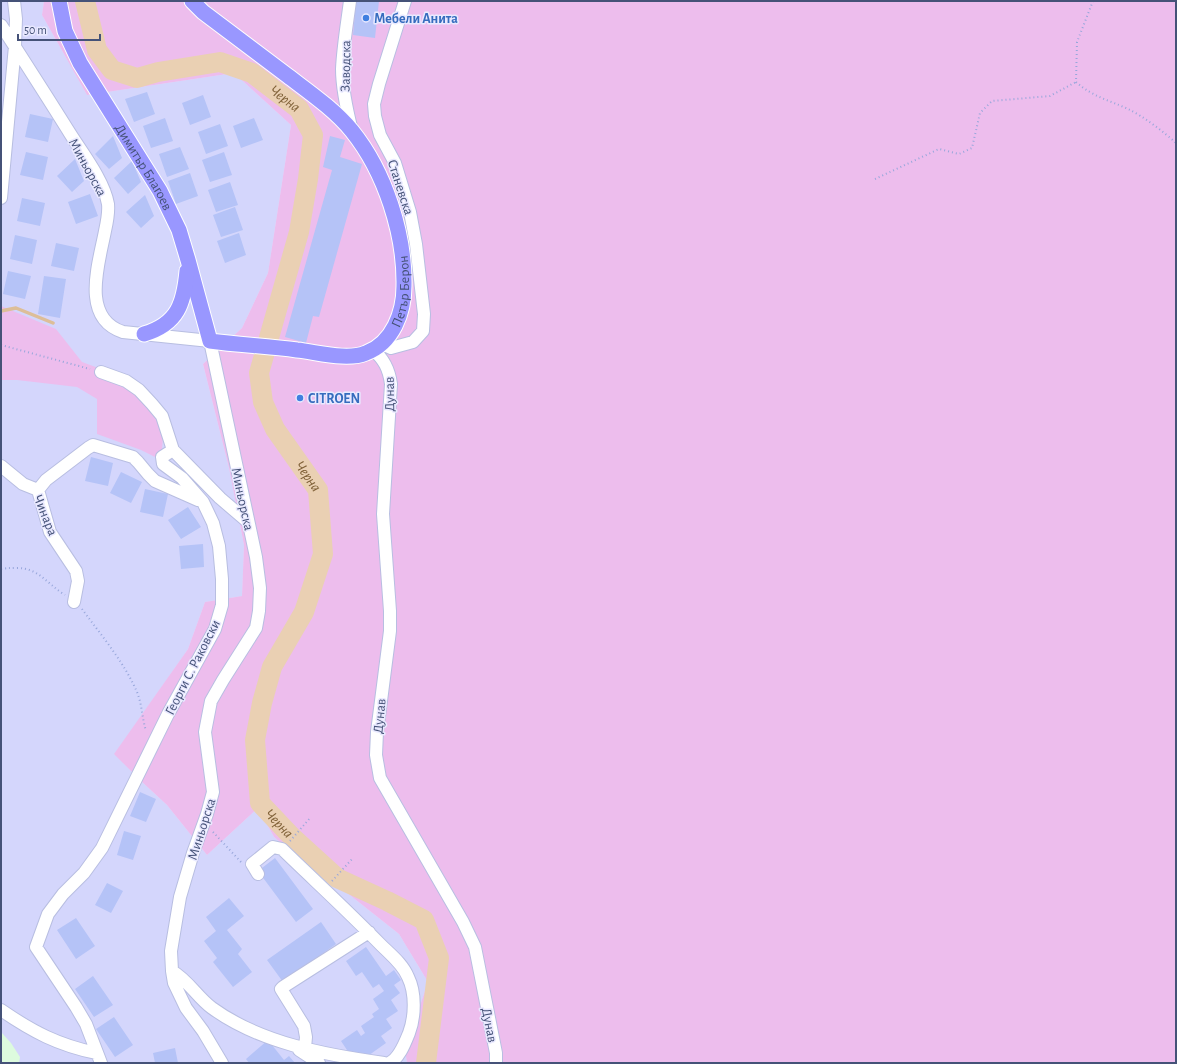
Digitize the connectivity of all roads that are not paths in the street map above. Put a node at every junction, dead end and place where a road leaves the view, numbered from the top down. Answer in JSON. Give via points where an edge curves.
{"nodes":[{"id":1,"x":14,"y":1,"type":"edge"},
{"id":2,"x":59,"y":1,"type":"edge"},
{"id":3,"x":192,"y":1,"type":"edge"},
{"id":4,"x":350,"y":1,"type":"edge"},
{"id":5,"x":405,"y":1,"type":"edge"},
{"id":6,"x":1,"y":25,"type":"edge"},
{"id":7,"x":15,"y":46,"type":"junction"},
{"id":8,"x":352,"y":131,"type":"junction"},
{"id":9,"x":1,"y":198,"type":"edge"},
{"id":10,"x":188,"y":260,"type":"junction"},
{"id":11,"x":144,"y":334,"type":"junction"},
{"id":12,"x":210,"y":341,"type":"junction"},
{"id":13,"x":377,"y":347,"type":"junction"},
{"id":14,"x":101,"y":372,"type":"road end"},
{"id":15,"x":174,"y":450,"type":"junction"},
{"id":16,"x":1,"y":466,"type":"edge"},
{"id":17,"x":38,"y":490,"type":"junction"},
{"id":18,"x":202,"y":502,"type":"junction"},
{"id":19,"x":248,"y":522,"type":"junction"},
{"id":20,"x":74,"y":602,"type":"road end"},
{"id":21,"x":255,"y":869,"type":"road end"},
{"id":22,"x":369,"y":932,"type":"junction"},
{"id":23,"x":172,"y":971,"type":"junction"},
{"id":24,"x":1,"y":1010,"type":"edge"},
{"id":25,"x":290,"y":1044,"type":"junction"},
{"id":26,"x":306,"y":1048,"type":"junction"},
{"id":27,"x":99,"y":1058,"type":"edge"},
{"id":28,"x":222,"y":1063,"type":"edge"},
{"id":29,"x":319,"y":1063,"type":"edge"},
{"id":30,"x":384,"y":1063,"type":"edge"},
{"id":31,"x":389,"y":1063,"type":"edge"},
{"id":32,"x":496,"y":1063,"type":"edge"}],
"edges":[{"from":1,"to":7,"type":"street"},
{"from":2,"to":10,"type":"main road","name":"Димитър Благоев","via":[[70,44],[160,191],[179,230]]},
{"from":3,"to":8,"type":"main road","name":"Петър Берон","via":[[322,102]]},
{"from":4,"to":8,"type":"street","name":"Заводска","via":[[342,70],[344,97]]},
{"from":5,"to":13,"type":"street","name":"Станевска","via":[[374,104],[380,135],[395,163],[410,212],[416,244],[424,331],[413,342],[391,348]]},
{"from":6,"to":7,"type":"street","name":"Миньорска"},
{"from":7,"to":9,"type":"street"},
{"from":7,"to":11,"type":"street","name":"Миньорска","via":[[87,160],[108,203],[95,287],[98,308],[107,324],[116,330]]},
{"from":8,"to":13,"type":"main road","name":"Петър Берон","via":[[378,174],[393,214],[402,252],[402,307],[390,335]]},
{"from":10,"to":11,"type":"main road","via":[[186,288],[179,308],[165,326]]},
{"from":10,"to":12,"type":"main road","name":"Димитър Благоев"},
{"from":11,"to":12,"type":"street","name":"Миньорска"},
{"from":12,"to":13,"type":"main road","via":[[346,356],[365,354]]},
{"from":12,"to":19,"type":"street","name":"Миньорска"},
{"from":13,"to":32,"type":"street","name":"Дунав","via":[[392,384],[383,514],[390,631],[376,755],[380,778],[475,947]]},
{"from":14,"to":15,"type":"street","via":[[126,381],[148,399],[162,416]]},
{"from":15,"to":18,"type":"street","name":"Георги С. Раковски","via":[[162,456],[163,464],[182,478]]},
{"from":15,"to":19,"type":"street","via":[[220,498]]},
{"from":16,"to":17,"type":"street","name":"Чинара","via":[[23,484]]},
{"from":17,"to":18,"type":"street","via":[[46,480],[94,445],[133,457],[155,481]]},
{"from":17,"to":20,"type":"street","name":"Чинара","via":[[50,532],[76,571],[78,581]]},
{"from":18,"to":27,"type":"street","name":"Георги С. Раковски","via":[[213,523],[219,546],[222,605],[215,628],[168,714],[102,848],[48,914],[36,947],[86,1024]]},
{"from":19,"to":23,"type":"street","name":"Миньорска","via":[[260,588],[259,611],[256,628],[211,701],[205,732],[213,792],[180,897],[171,951]]},
{"from":21,"to":22,"type":"street","via":[[273,847],[282,849]]},
{"from":22,"to":26,"type":"street","via":[[281,989],[304,1026]]},
{"from":22,"to":31,"type":"street","via":[[404,970],[412,989],[411,1027],[394,1061]]},
{"from":23,"to":25,"type":"street","via":[[212,1008],[251,1031]]},
{"from":23,"to":28,"type":"street","name":"Миньорска","via":[[174,983],[186,1008]]},
{"from":24,"to":27,"type":"street","via":[[24,1026],[55,1042]]},
{"from":25,"to":26,"type":"street"},
{"from":25,"to":29,"type":"street"},
{"from":26,"to":30,"type":"street"}]}
